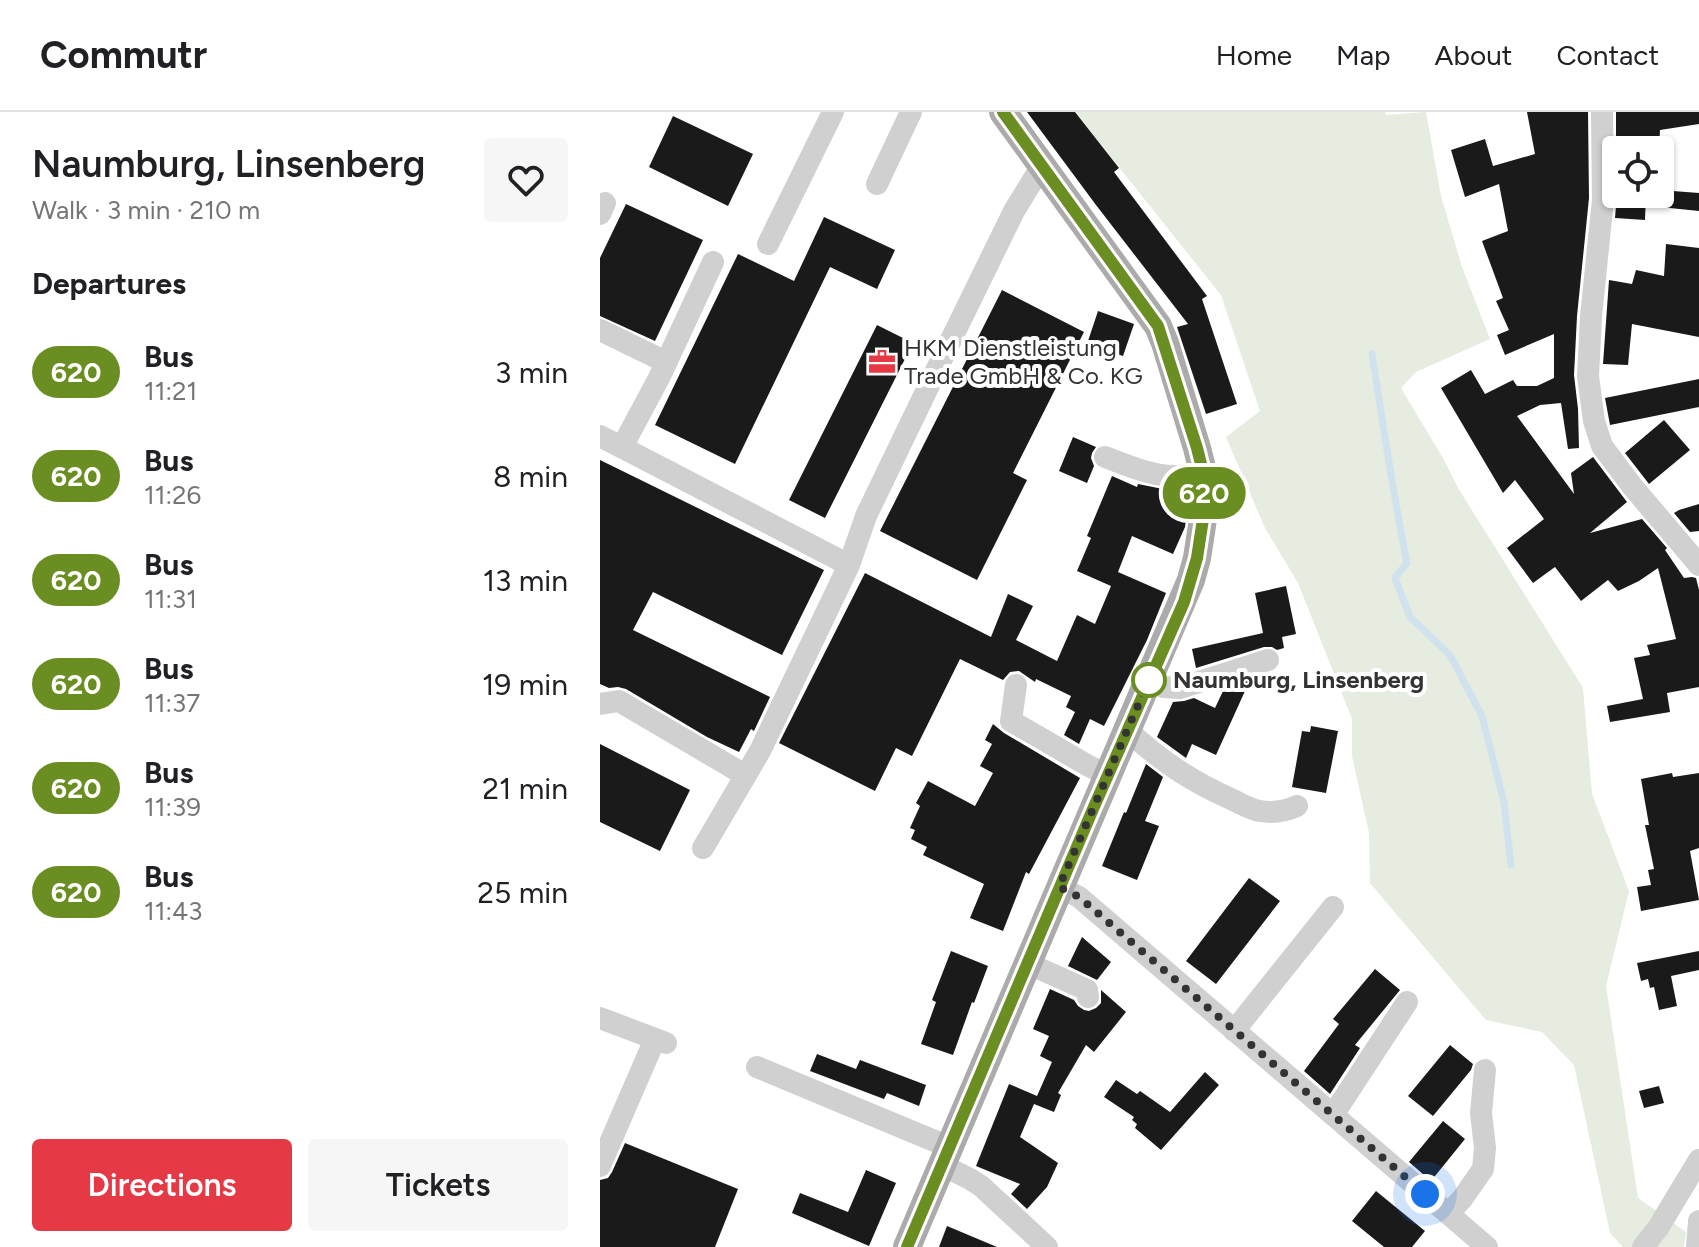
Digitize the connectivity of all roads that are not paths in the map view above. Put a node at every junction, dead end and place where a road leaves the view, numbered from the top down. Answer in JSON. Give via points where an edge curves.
{"nodes":[{"id":1,"x":833,"y":112,"type":"edge"},
{"id":2,"x":911,"y":112,"type":"edge"},
{"id":3,"x":1003,"y":112,"type":"edge"},
{"id":4,"x":1602,"y":112,"type":"edge"},
{"id":5,"x":1041,"y":167,"type":"junction"},
{"id":6,"x":877,"y":184,"type":"dead end"},
{"id":7,"x":768,"y":244,"type":"dead end"},
{"id":8,"x":713,"y":262,"type":"dead end"},
{"id":9,"x":600,"y":330,"type":"edge"},
{"id":10,"x":666,"y":362,"type":"junction"},
{"id":11,"x":600,"y":436,"type":"edge"},
{"id":12,"x":622,"y":447,"type":"junction"},
{"id":13,"x":1105,"y":457,"type":"dead end"},
{"id":14,"x":1203,"y":472,"type":"junction"},
{"id":15,"x":849,"y":565,"type":"junction"},
{"id":16,"x":1699,"y":565,"type":"edge"},
{"id":17,"x":1268,"y":660,"type":"dead end"},
{"id":18,"x":1149,"y":680,"type":"junction"},
{"id":19,"x":1016,"y":685,"type":"dead end"},
{"id":20,"x":600,"y":704,"type":"edge"},
{"id":21,"x":1127,"y":730,"type":"junction"},
{"id":22,"x":1038,"y":748,"type":"dead end"},
{"id":23,"x":745,"y":775,"type":"junction"},
{"id":24,"x":1106,"y":779,"type":"junction"},
{"id":25,"x":1297,"y":806,"type":"dead end"},
{"id":26,"x":703,"y":848,"type":"dead end"},
{"id":27,"x":1059,"y":887,"type":"junction"},
{"id":28,"x":1333,"y":907,"type":"dead end"},
{"id":29,"x":1027,"y":963,"type":"junction"},
{"id":30,"x":1088,"y":997,"type":"dead end"},
{"id":31,"x":1407,"y":1002,"type":"dead end"},
{"id":32,"x":600,"y":1018,"type":"edge"},
{"id":33,"x":1234,"y":1031,"type":"junction"},
{"id":34,"x":757,"y":1067,"type":"dead end"},
{"id":35,"x":1485,"y":1070,"type":"dead end"},
{"id":36,"x":1333,"y":1115,"type":"junction"},
{"id":37,"x":946,"y":1156,"type":"junction"},
{"id":38,"x":1699,"y":1160,"type":"edge"},
{"id":39,"x":600,"y":1166,"type":"edge"},
{"id":40,"x":1448,"y":1214,"type":"junction"},
{"id":41,"x":1699,"y":1221,"type":"edge"},
{"id":42,"x":907,"y":1247,"type":"edge"},
{"id":43,"x":1047,"y":1247,"type":"edge"},
{"id":44,"x":1487,"y":1247,"type":"edge"},
{"id":45,"x":1643,"y":1247,"type":"edge"},
{"id":46,"x":1697,"y":1247,"type":"edge"}],
"edges":[{"from":1,"to":7,"type":"street"},
{"from":2,"to":6,"type":"street"},
{"from":3,"to":5,"type":"main road"},
{"from":4,"to":16,"type":"street","via":[[1603,199],[1588,376],[1594,421],[1602,446]]},
{"from":5,"to":14,"type":"main road","via":[[1158,326]]},
{"from":5,"to":15,"type":"street","via":[[1014,211],[866,516]]},
{"from":8,"to":10,"type":"street"},
{"from":9,"to":10,"type":"street"},
{"from":10,"to":12,"type":"street"},
{"from":11,"to":12,"type":"street"},
{"from":12,"to":15,"type":"street"},
{"from":13,"to":14,"type":"street","via":[[1162,477]]},
{"from":14,"to":18,"type":"main road","via":[[1205,506],[1197,558]]},
{"from":15,"to":23,"type":"street"},
{"from":17,"to":18,"type":"street","via":[[1180,688]]},
{"from":18,"to":21,"type":"main road"},
{"from":19,"to":24,"type":"street","via":[[1011,721]]},
{"from":20,"to":23,"type":"street","via":[[619,701]]},
{"from":21,"to":24,"type":"main road"},
{"from":21,"to":25,"type":"street","via":[[1181,774],[1233,800],[1258,811]]},
{"from":22,"to":24,"type":"street"},
{"from":23,"to":26,"type":"street"},
{"from":24,"to":27,"type":"main road"},
{"from":27,"to":29,"type":"main road"},
{"from":27,"to":33,"type":"street","via":[[1079,897]]},
{"from":28,"to":33,"type":"street"},
{"from":29,"to":30,"type":"street","via":[[1087,990]]},
{"from":29,"to":37,"type":"main road"},
{"from":31,"to":36,"type":"street"},
{"from":32,"to":39,"type":"street","via":[[661,1042]]},
{"from":33,"to":36,"type":"street"},
{"from":34,"to":37,"type":"street"},
{"from":35,"to":40,"type":"street","via":[[1483,1169]]},
{"from":36,"to":40,"type":"street"},
{"from":37,"to":42,"type":"main road"},
{"from":37,"to":43,"type":"street"},
{"from":38,"to":45,"type":"street"},
{"from":40,"to":44,"type":"street"},
{"from":41,"to":46,"type":"street"}]}
